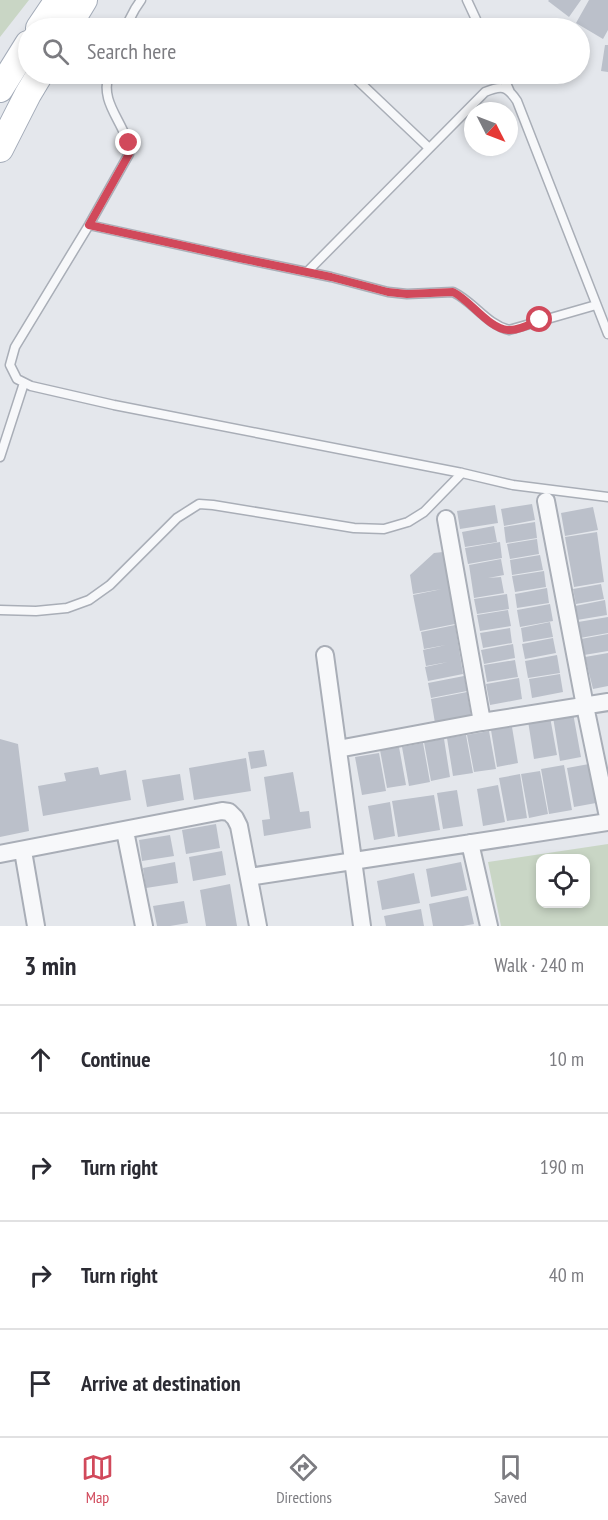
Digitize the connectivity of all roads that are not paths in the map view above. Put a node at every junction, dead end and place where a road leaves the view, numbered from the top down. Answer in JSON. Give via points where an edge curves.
{"nodes":[{"id":1,"x":58,"y":0,"type":"edge"},
{"id":2,"x":84,"y":0,"type":"edge"},
{"id":3,"x":141,"y":0,"type":"edge"},
{"id":4,"x":466,"y":0,"type":"edge"},
{"id":5,"x":46,"y":18,"type":"edge"},
{"id":6,"x":73,"y":18,"type":"edge"},
{"id":7,"x":130,"y":18,"type":"edge"},
{"id":8,"x":475,"y":18,"type":"edge"},
{"id":9,"x":18,"y":58,"type":"edge"},
{"id":10,"x":2,"y":81,"type":"edge"},
{"id":11,"x":34,"y":84,"type":"edge"},
{"id":12,"x":106,"y":84,"type":"edge"},
{"id":13,"x":362,"y":84,"type":"edge"},
{"id":14,"x":506,"y":84,"type":"edge"},
{"id":15,"x":510,"y":92,"type":"junction"},
{"id":16,"x":429,"y":148,"type":"junction"},
{"id":17,"x":0,"y":149,"type":"edge"},
{"id":18,"x":89,"y":225,"type":"junction"},
{"id":19,"x":308,"y":272,"type":"junction"},
{"id":20,"x":596,"y":305,"type":"junction"},
{"id":21,"x":608,"y":334,"type":"edge"},
{"id":22,"x":24,"y":383,"type":"junction"},
{"id":23,"x":0,"y":457,"type":"edge"},
{"id":24,"x":462,"y":473,"type":"junction"},
{"id":25,"x":608,"y":497,"type":"edge"},
{"id":26,"x":546,"y":501,"type":"dead end"},
{"id":27,"x":446,"y":519,"type":"dead end"},
{"id":28,"x":0,"y":609,"type":"edge"},
{"id":29,"x":325,"y":655,"type":"dead end"},
{"id":30,"x":608,"y":702,"type":"edge"},
{"id":31,"x":585,"y":706,"type":"junction"},
{"id":32,"x":482,"y":722,"type":"junction"},
{"id":33,"x":338,"y":749,"type":"junction"},
{"id":34,"x":608,"y":817,"type":"edge"},
{"id":35,"x":608,"y":822,"type":"edge"},
{"id":36,"x":125,"y":831,"type":"junction"},
{"id":37,"x":470,"y":843,"type":"junction"},
{"id":38,"x":23,"y":850,"type":"junction"},
{"id":39,"x":0,"y":854,"type":"edge"},
{"id":40,"x":353,"y":861,"type":"junction"},
{"id":41,"x":249,"y":876,"type":"junction"},
{"id":42,"x":36,"y":926,"type":"edge"},
{"id":43,"x":144,"y":926,"type":"edge"},
{"id":44,"x":258,"y":926,"type":"edge"},
{"id":45,"x":362,"y":926,"type":"edge"},
{"id":46,"x":489,"y":926,"type":"edge"}],
"edges":[{"from":1,"to":5,"type":"main road"},
{"from":2,"to":6,"type":"main road"},
{"from":3,"to":7,"type":"lane"},
{"from":4,"to":8,"type":"lane"},
{"from":9,"to":10,"type":"main road"},
{"from":11,"to":17,"type":"main road"},
{"from":12,"to":18,"type":"lane","via":[[109,102],[129,143],[129,154]]},
{"from":13,"to":16,"type":"lane"},
{"from":14,"to":15,"type":"lane"},
{"from":15,"to":16,"type":"lane","via":[[503,87],[485,92]]},
{"from":15,"to":20,"type":"lane","via":[[517,101]]},
{"from":16,"to":19,"type":"lane"},
{"from":18,"to":19,"type":"lane"},
{"from":18,"to":22,"type":"lane","via":[[15,347],[10,365],[17,380]]},
{"from":19,"to":20,"type":"lane","via":[[388,292],[453,292],[489,321],[509,330]]},
{"from":20,"to":21,"type":"lane"},
{"from":22,"to":23,"type":"lane"},
{"from":22,"to":24,"type":"lane","via":[[114,405]]},
{"from":24,"to":25,"type":"lane","via":[[513,485]]},
{"from":24,"to":28,"type":"lane","via":[[424,512],[384,529],[354,528],[199,504],[177,518],[110,585],[89,600],[67,608]]},
{"from":26,"to":31,"type":"street"},
{"from":27,"to":32,"type":"street"},
{"from":29,"to":33,"type":"street"},
{"from":30,"to":31,"type":"street"},
{"from":31,"to":32,"type":"street"},
{"from":31,"to":34,"type":"street"},
{"from":32,"to":33,"type":"street"},
{"from":33,"to":40,"type":"street"},
{"from":35,"to":37,"type":"street"},
{"from":36,"to":38,"type":"street"},
{"from":36,"to":41,"type":"street","via":[[230,812],[239,826]]},
{"from":36,"to":43,"type":"street"},
{"from":37,"to":40,"type":"street"},
{"from":37,"to":46,"type":"street"},
{"from":38,"to":39,"type":"street"},
{"from":38,"to":42,"type":"street"},
{"from":40,"to":41,"type":"street"},
{"from":40,"to":45,"type":"street"},
{"from":41,"to":44,"type":"street"}]}
